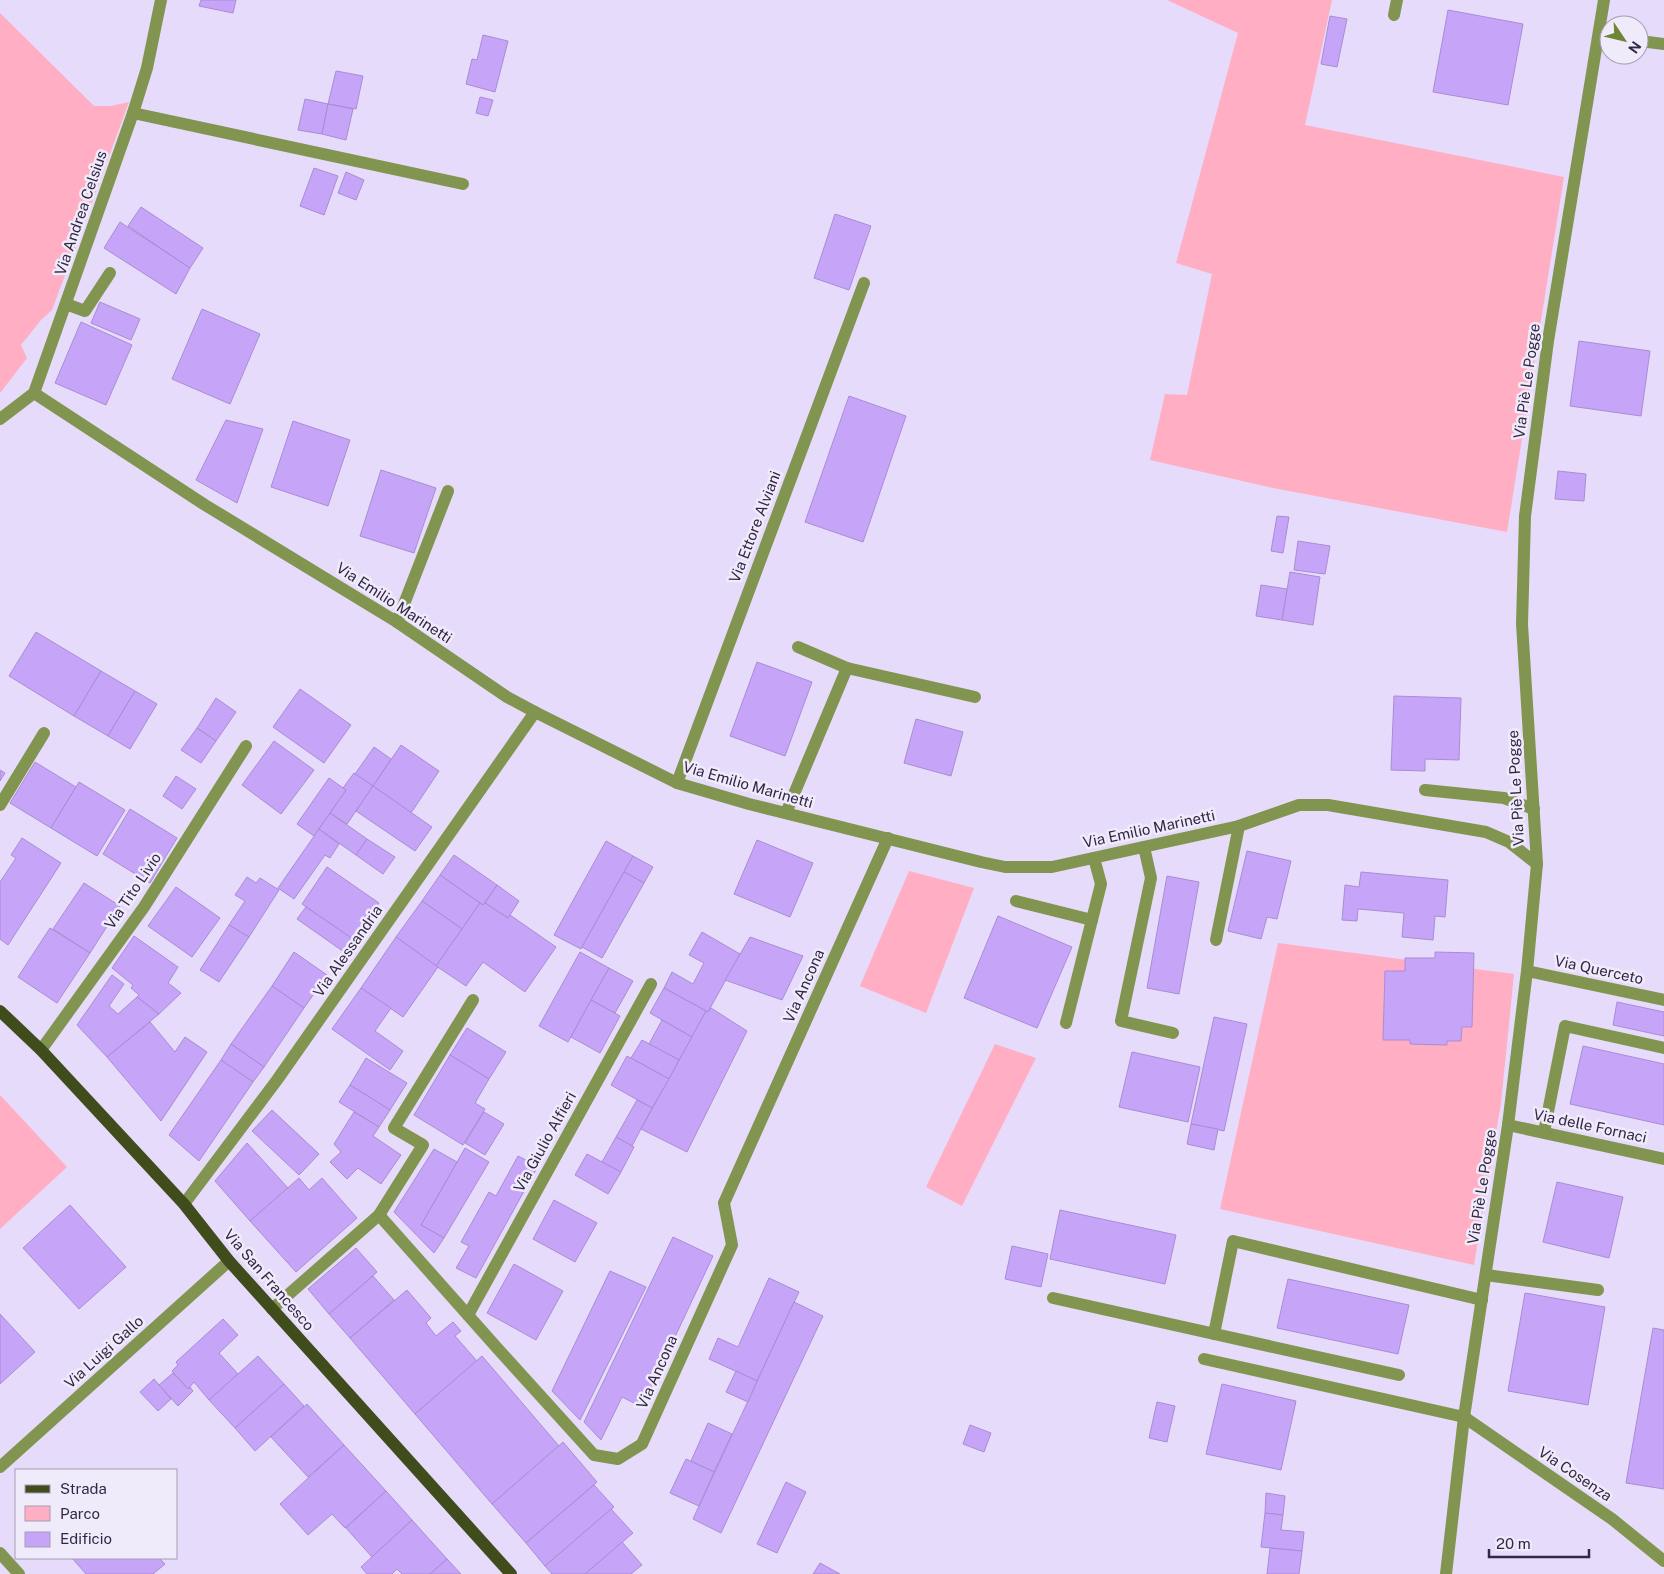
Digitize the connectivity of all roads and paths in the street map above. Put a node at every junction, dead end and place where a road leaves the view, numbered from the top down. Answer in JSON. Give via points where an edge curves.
{"nodes":[{"id":1,"x":161,"y":0,"type":"edge"},
{"id":2,"x":1397,"y":0,"type":"edge"},
{"id":3,"x":1604,"y":0,"type":"edge"},
{"id":4,"x":1394,"y":15,"type":"dead end"},
{"id":5,"x":1649,"y":42,"type":"edge"},
{"id":6,"x":1664,"y":44,"type":"edge"},
{"id":7,"x":133,"y":113,"type":"junction"},
{"id":8,"x":463,"y":184,"type":"dead end"},
{"id":9,"x":110,"y":273,"type":"dead end"},
{"id":10,"x":864,"y":283,"type":"dead end"},
{"id":11,"x":66,"y":304,"type":"junction"},
{"id":12,"x":34,"y":392,"type":"junction"},
{"id":13,"x":0,"y":418,"type":"edge"},
{"id":14,"x":448,"y":491,"type":"dead end"},
{"id":15,"x":397,"y":622,"type":"junction"},
{"id":16,"x":798,"y":647,"type":"dead end"},
{"id":17,"x":847,"y":668,"type":"junction"},
{"id":18,"x":975,"y":697,"type":"dead end"},
{"id":19,"x":535,"y":712,"type":"junction"},
{"id":20,"x":44,"y":733,"type":"dead end"},
{"id":21,"x":246,"y":746,"type":"dead end"},
{"id":22,"x":677,"y":783,"type":"junction"},
{"id":23,"x":1426,"y":790,"type":"dead end"},
{"id":24,"x":0,"y":806,"type":"edge"},
{"id":25,"x":1534,"y":809,"type":"junction"},
{"id":26,"x":786,"y":813,"type":"junction"},
{"id":27,"x":1239,"y":826,"type":"junction"},
{"id":28,"x":888,"y":838,"type":"junction"},
{"id":29,"x":1144,"y":847,"type":"junction"},
{"id":30,"x":1094,"y":858,"type":"junction"},
{"id":31,"x":1537,"y":864,"type":"junction"},
{"id":32,"x":1016,"y":901,"type":"dead end"},
{"id":33,"x":1092,"y":920,"type":"junction"},
{"id":34,"x":1216,"y":940,"type":"dead end"},
{"id":35,"x":1527,"y":971,"type":"junction"},
{"id":36,"x":651,"y":984,"type":"dead end"},
{"id":37,"x":473,"y":1000,"type":"dead end"},
{"id":38,"x":1664,"y":1000,"type":"edge"},
{"id":39,"x":0,"y":1011,"type":"edge"},
{"id":40,"x":1066,"y":1023,"type":"dead end"},
{"id":41,"x":1173,"y":1033,"type":"dead end"},
{"id":42,"x":1664,"y":1048,"type":"edge"},
{"id":43,"x":41,"y":1050,"type":"junction"},
{"id":44,"x":1508,"y":1125,"type":"junction"},
{"id":45,"x":1544,"y":1132,"type":"junction"},
{"id":46,"x":1664,"y":1159,"type":"edge"},
{"id":47,"x":184,"y":1204,"type":"junction"},
{"id":48,"x":380,"y":1215,"type":"junction"},
{"id":49,"x":229,"y":1261,"type":"junction"},
{"id":50,"x":1486,"y":1275,"type":"junction"},
{"id":51,"x":1598,"y":1290,"type":"dead end"},
{"id":52,"x":1053,"y":1298,"type":"dead end"},
{"id":53,"x":1482,"y":1300,"type":"junction"},
{"id":54,"x":272,"y":1309,"type":"junction"},
{"id":55,"x":468,"y":1315,"type":"junction"},
{"id":56,"x":1214,"y":1334,"type":"junction"},
{"id":57,"x":1204,"y":1359,"type":"dead end"},
{"id":58,"x":1399,"y":1375,"type":"dead end"},
{"id":59,"x":1464,"y":1417,"type":"junction"},
{"id":60,"x":0,"y":1467,"type":"edge"},
{"id":61,"x":0,"y":1553,"type":"edge"},
{"id":62,"x":1664,"y":1561,"type":"edge"},
{"id":63,"x":19,"y":1574,"type":"edge"},
{"id":64,"x":511,"y":1574,"type":"edge"},
{"id":65,"x":1446,"y":1574,"type":"edge"}],
"edges":[{"from":1,"to":7,"type":"street","name":"Via Andrea Celsius","via":[[147,68]]},
{"from":2,"to":4,"type":"street"},
{"from":3,"to":25,"type":"street","name":"Via Piè Le Pogge","via":[[1548,341],[1525,516],[1522,624]]},
{"from":5,"to":6,"type":"street"},
{"from":7,"to":8,"type":"street"},
{"from":7,"to":11,"type":"street","name":"Via Andrea Celsius"},
{"from":9,"to":11,"type":"street","via":[[85,311]]},
{"from":10,"to":22,"type":"street","name":"Via Ettore Alviani"},
{"from":11,"to":12,"type":"street","name":"Via Andrea Celsius"},
{"from":12,"to":13,"type":"street"},
{"from":12,"to":15,"type":"street","name":"Via Emilio Marinetti","via":[[205,505]]},
{"from":14,"to":15,"type":"street"},
{"from":15,"to":19,"type":"street","name":"Via Emilio Marinetti","via":[[507,697]]},
{"from":16,"to":17,"type":"street"},
{"from":17,"to":18,"type":"street"},
{"from":17,"to":26,"type":"street"},
{"from":19,"to":22,"type":"street","name":"Via Emilio Marinetti"},
{"from":19,"to":47,"type":"street","name":"Via Alessandria","via":[[277,1080]]},
{"from":20,"to":24,"type":"street"},
{"from":21,"to":43,"type":"street","name":"Via Tito Livio","via":[[144,907]]},
{"from":22,"to":26,"type":"street","name":"Via Emilio Marinetti"},
{"from":23,"to":25,"type":"street","via":[[1504,798]]},
{"from":25,"to":31,"type":"street","name":"Via Piè Le Pogge"},
{"from":26,"to":28,"type":"street","name":"Via Emilio Marinetti"},
{"from":27,"to":29,"type":"street","name":"Via Emilio Marinetti"},
{"from":27,"to":31,"type":"street","name":"Via Emilio Marinetti","via":[[1299,805],[1328,804],[1486,832],[1509,842]]},
{"from":27,"to":34,"type":"street"},
{"from":28,"to":30,"type":"street","name":"Via Emilio Marinetti","via":[[1005,866],[1052,867]]},
{"from":28,"to":55,"type":"street","name":"Via Ancona","via":[[724,1203],[732,1245],[642,1444],[618,1459],[594,1455]]},
{"from":29,"to":30,"type":"street","name":"Via Emilio Marinetti"},
{"from":29,"to":41,"type":"street","via":[[1151,878],[1121,1020]]},
{"from":30,"to":33,"type":"street","via":[[1101,884]]},
{"from":31,"to":35,"type":"street","name":"Via Piè Le Pogge"},
{"from":32,"to":33,"type":"street"},
{"from":33,"to":40,"type":"street"},
{"from":35,"to":38,"type":"street","name":"Via Querceto"},
{"from":35,"to":44,"type":"street","name":"Via Piè Le Pogge"},
{"from":36,"to":55,"type":"street","name":"Via Giulio Alfieri"},
{"from":37,"to":48,"type":"street","via":[[394,1128],[423,1146]]},
{"from":39,"to":43,"type":"main road","name":"Via San Francesco"},
{"from":42,"to":45,"type":"street","via":[[1565,1026]]},
{"from":43,"to":47,"type":"main road","name":"Via San Francesco"},
{"from":44,"to":45,"type":"street","name":"Via delle Fornaci"},
{"from":44,"to":50,"type":"street","name":"Via Piè Le Pogge"},
{"from":45,"to":46,"type":"street","name":"Via delle Fornaci"},
{"from":47,"to":49,"type":"main road","name":"Via San Francesco"},
{"from":48,"to":54,"type":"street"},
{"from":48,"to":55,"type":"street","name":"Via Ancona"},
{"from":49,"to":54,"type":"main road","name":"Via San Francesco"},
{"from":49,"to":60,"type":"street","name":"Via Luigi Gallo"},
{"from":50,"to":51,"type":"street"},
{"from":50,"to":53,"type":"street","name":"Via Piè Le Pogge"},
{"from":52,"to":56,"type":"street"},
{"from":53,"to":56,"type":"street","via":[[1233,1241]]},
{"from":53,"to":59,"type":"street","name":"Via Piè Le Pogge"},
{"from":54,"to":64,"type":"main road","name":"Via San Francesco"},
{"from":56,"to":58,"type":"street"},
{"from":57,"to":59,"type":"street"},
{"from":59,"to":62,"type":"street","name":"Via Cosenza","via":[[1612,1519]]},
{"from":59,"to":65,"type":"street","name":"Via Piè Le Pogge"},
{"from":61,"to":63,"type":"street"}]}
